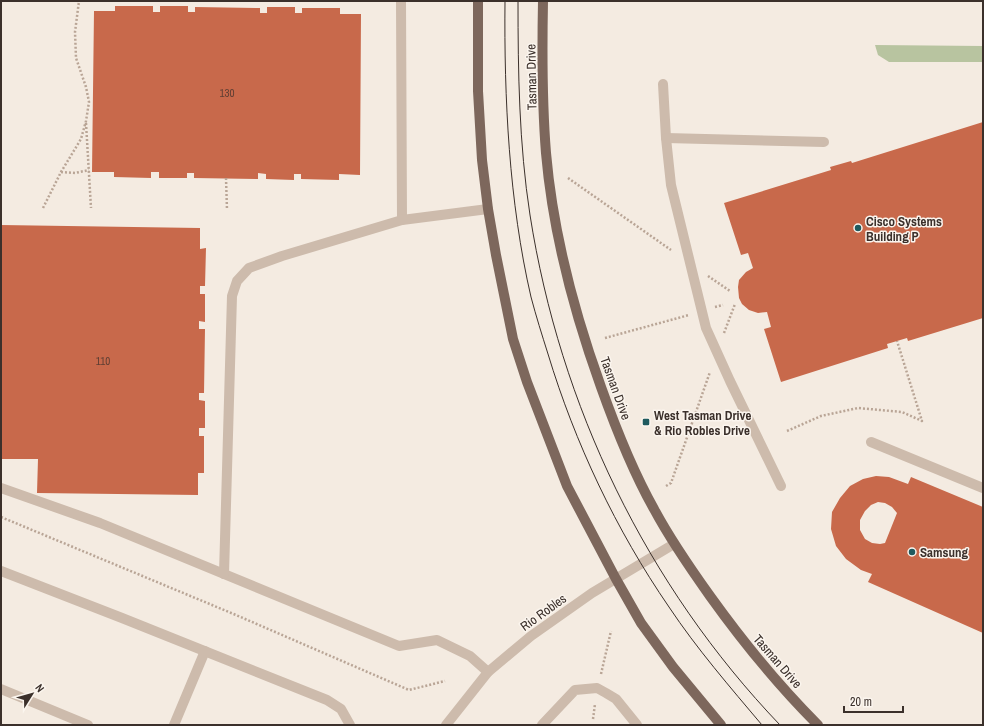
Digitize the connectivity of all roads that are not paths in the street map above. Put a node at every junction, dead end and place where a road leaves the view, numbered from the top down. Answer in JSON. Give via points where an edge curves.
{"nodes":[{"id":1,"x":401,"y":1,"type":"edge"},
{"id":2,"x":478,"y":1,"type":"edge"},
{"id":3,"x":543,"y":1,"type":"edge"},
{"id":4,"x":663,"y":84,"type":"dead end"},
{"id":5,"x":666,"y":138,"type":"junction"},
{"id":6,"x":824,"y":142,"type":"dead end"},
{"id":7,"x":488,"y":209,"type":"junction"},
{"id":8,"x":402,"y":220,"type":"junction"},
{"id":9,"x":871,"y":442,"type":"dead end"},
{"id":10,"x":780,"y":486,"type":"dead end"},
{"id":11,"x":1,"y":488,"type":"edge"},
{"id":12,"x":983,"y":488,"type":"edge"},
{"id":13,"x":674,"y":544,"type":"junction"},
{"id":14,"x":1,"y":570,"type":"edge"},
{"id":15,"x":224,"y":574,"type":"junction"},
{"id":16,"x":616,"y":579,"type":"junction"},
{"id":17,"x":205,"y":651,"type":"junction"},
{"id":18,"x":488,"y":672,"type":"junction"},
{"id":19,"x":1,"y":689,"type":"edge"},
{"id":20,"x":88,"y":725,"type":"edge"},
{"id":21,"x":174,"y":725,"type":"edge"},
{"id":22,"x":350,"y":725,"type":"edge"},
{"id":23,"x":446,"y":725,"type":"edge"},
{"id":24,"x":542,"y":725,"type":"edge"},
{"id":25,"x":637,"y":725,"type":"edge"},
{"id":26,"x":720,"y":725,"type":"edge"},
{"id":27,"x":818,"y":725,"type":"edge"}],
"edges":[{"from":1,"to":8,"type":"street"},
{"from":2,"to":7,"type":"main road","via":[[478,91]]},
{"from":3,"to":13,"type":"main road","name":"Tasman Drive","via":[[546,154],[555,219],[568,283],[587,347],[627,455]]},
{"from":4,"to":5,"type":"street"},
{"from":5,"to":6,"type":"street"},
{"from":5,"to":10,"type":"street","via":[[670,185],[706,328]]},
{"from":7,"to":8,"type":"street"},
{"from":7,"to":16,"type":"main road","via":[[513,339],[527,382],[567,486]]},
{"from":8,"to":15,"type":"street","via":[[249,268],[237,281],[232,296]]},
{"from":9,"to":12,"type":"street"},
{"from":11,"to":15,"type":"street","via":[[100,523]]},
{"from":13,"to":16,"type":"street","name":"Rio Robles"},
{"from":13,"to":27,"type":"main road","name":"Tasman Drive","via":[[732,627],[767,670]]},
{"from":14,"to":17,"type":"street"},
{"from":15,"to":18,"type":"street","via":[[399,646],[437,640],[470,656]]},
{"from":16,"to":18,"type":"street","name":"Rio Robles","via":[[531,636]]},
{"from":16,"to":26,"type":"main road","via":[[641,623]]},
{"from":17,"to":21,"type":"street"},
{"from":17,"to":22,"type":"street","via":[[327,700],[341,709]]},
{"from":18,"to":23,"type":"street","name":"Rio Robles"},
{"from":19,"to":20,"type":"street"},
{"from":24,"to":25,"type":"street","via":[[575,690],[597,688],[616,700]]}]}
